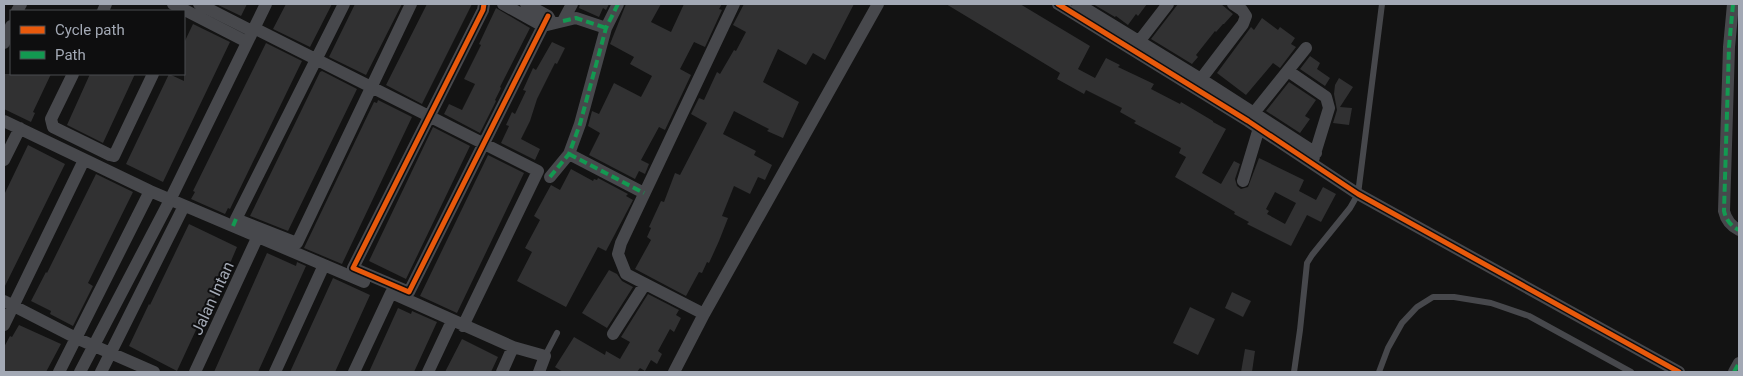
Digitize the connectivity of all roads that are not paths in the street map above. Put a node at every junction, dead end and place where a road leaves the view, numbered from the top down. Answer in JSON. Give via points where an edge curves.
{"nodes":[{"id":1,"x":199,"y":4,"type":"edge"},
{"id":2,"x":266,"y":4,"type":"edge"},
{"id":3,"x":344,"y":4,"type":"edge"},
{"id":4,"x":410,"y":4,"type":"edge"},
{"id":5,"x":503,"y":4,"type":"edge"},
{"id":6,"x":526,"y":4,"type":"edge"},
{"id":7,"x":572,"y":4,"type":"edge"},
{"id":8,"x":618,"y":4,"type":"edge"},
{"id":9,"x":734,"y":4,"type":"edge"},
{"id":10,"x":878,"y":4,"type":"edge"},
{"id":11,"x":1058,"y":4,"type":"edge"},
{"id":12,"x":1168,"y":4,"type":"edge"},
{"id":13,"x":1233,"y":4,"type":"edge"},
{"id":14,"x":1382,"y":4,"type":"edge"},
{"id":15,"x":1733,"y":4,"type":"edge"},
{"id":16,"x":1082,"y":5,"type":"edge"},
{"id":17,"x":486,"y":6,"type":"edge"},
{"id":18,"x":180,"y":7,"type":"edge"},
{"id":19,"x":552,"y":22,"type":"junction"},
{"id":20,"x":606,"y":28,"type":"junction"},
{"id":21,"x":10,"y":29,"type":"edge"},
{"id":22,"x":251,"y":34,"type":"junction"},
{"id":23,"x":4,"y":44,"type":"edge"},
{"id":24,"x":1136,"y":46,"type":"junction"},
{"id":25,"x":1306,"y":48,"type":"dead end"},
{"id":26,"x":317,"y":60,"type":"junction"},
{"id":27,"x":1288,"y":71,"type":"junction"},
{"id":28,"x":73,"y":75,"type":"edge"},
{"id":29,"x":153,"y":75,"type":"edge"},
{"id":30,"x":1201,"y":79,"type":"junction"},
{"id":31,"x":371,"y":87,"type":"junction"},
{"id":32,"x":430,"y":116,"type":"junction"},
{"id":33,"x":4,"y":120,"type":"edge"},
{"id":34,"x":1253,"y":121,"type":"junction"},
{"id":35,"x":20,"y":128,"type":"junction"},
{"id":36,"x":484,"y":144,"type":"junction"},
{"id":37,"x":569,"y":154,"type":"junction"},
{"id":38,"x":1314,"y":158,"type":"junction"},
{"id":39,"x":4,"y":160,"type":"edge"},
{"id":40,"x":84,"y":160,"type":"junction"},
{"id":41,"x":550,"y":177,"type":"dead end"},
{"id":42,"x":1243,"y":181,"type":"dead end"},
{"id":43,"x":150,"y":191,"type":"junction"},
{"id":44,"x":644,"y":193,"type":"junction"},
{"id":45,"x":1358,"y":194,"type":"junction"},
{"id":46,"x":170,"y":200,"type":"junction"},
{"id":47,"x":184,"y":206,"type":"junction"},
{"id":48,"x":1739,"y":230,"type":"edge"},
{"id":49,"x":258,"y":236,"type":"junction"},
{"id":50,"x":324,"y":266,"type":"junction"},
{"id":51,"x":645,"y":284,"type":"junction"},
{"id":52,"x":391,"y":293,"type":"junction"},
{"id":53,"x":9,"y":303,"type":"edge"},
{"id":54,"x":704,"y":314,"type":"junction"},
{"id":55,"x":458,"y":323,"type":"junction"},
{"id":56,"x":4,"y":325,"type":"edge"},
{"id":57,"x":557,"y":333,"type":"dead end"},
{"id":58,"x":613,"y":334,"type":"dead end"},
{"id":59,"x":76,"y":338,"type":"junction"},
{"id":60,"x":94,"y":346,"type":"junction"},
{"id":61,"x":513,"y":347,"type":"junction"},
{"id":62,"x":110,"y":353,"type":"junction"},
{"id":63,"x":545,"y":356,"type":"junction"},
{"id":64,"x":1739,"y":363,"type":"edge"},
{"id":65,"x":59,"y":372,"type":"edge"},
{"id":66,"x":80,"y":372,"type":"edge"},
{"id":67,"x":101,"y":372,"type":"edge"},
{"id":68,"x":154,"y":372,"type":"edge"},
{"id":69,"x":195,"y":372,"type":"edge"},
{"id":70,"x":275,"y":372,"type":"edge"},
{"id":71,"x":354,"y":372,"type":"edge"},
{"id":72,"x":428,"y":372,"type":"edge"},
{"id":73,"x":502,"y":372,"type":"edge"},
{"id":74,"x":539,"y":372,"type":"edge"},
{"id":75,"x":674,"y":372,"type":"edge"},
{"id":76,"x":1294,"y":372,"type":"edge"},
{"id":77,"x":1379,"y":372,"type":"edge"},
{"id":78,"x":1631,"y":372,"type":"edge"},
{"id":79,"x":1679,"y":372,"type":"edge"},
{"id":80,"x":1734,"y":372,"type":"edge"}],
"edges":[{"from":1,"to":22,"type":"street"},
{"from":2,"to":22,"type":"street"},
{"from":3,"to":26,"type":"street"},
{"from":4,"to":31,"type":"street"},
{"from":5,"to":19,"type":"street"},
{"from":6,"to":19,"type":"street"},
{"from":7,"to":19,"type":"street"},
{"from":8,"to":20,"type":"street"},
{"from":9,"to":44,"type":"street"},
{"from":10,"to":54,"type":"street"},
{"from":11,"to":24,"type":"street"},
{"from":12,"to":24,"type":"street"},
{"from":13,"to":30,"type":"street","via":[[1246,16],[1244,24]]},
{"from":14,"to":45,"type":"lane"},
{"from":15,"to":48,"type":"street","via":[[1724,211],[1725,218]]},
{"from":16,"to":24,"type":"street"},
{"from":17,"to":32,"type":"street"},
{"from":18,"to":22,"type":"street"},
{"from":19,"to":20,"type":"street","via":[[576,18]]},
{"from":19,"to":36,"type":"street"},
{"from":20,"to":37,"type":"street"},
{"from":21,"to":23,"type":"street"},
{"from":22,"to":26,"type":"street"},
{"from":22,"to":46,"type":"street"},
{"from":24,"to":30,"type":"street"},
{"from":24,"to":34,"type":"street"},
{"from":25,"to":27,"type":"street"},
{"from":26,"to":31,"type":"street"},
{"from":26,"to":31,"type":"street","via":[[236,219],[297,243]]},
{"from":27,"to":34,"type":"street"},
{"from":27,"to":38,"type":"street","via":[[1326,97],[1329,103]]},
{"from":28,"to":29,"type":"street","via":[[51,124],[114,156]]},
{"from":30,"to":34,"type":"street"},
{"from":31,"to":32,"type":"street"},
{"from":32,"to":36,"type":"street"},
{"from":32,"to":36,"type":"street","via":[[353,268],[409,292]]},
{"from":33,"to":35,"type":"street"},
{"from":34,"to":38,"type":"street"},
{"from":34,"to":42,"type":"street"},
{"from":35,"to":39,"type":"street"},
{"from":35,"to":40,"type":"street"},
{"from":36,"to":55,"type":"street","via":[[536,169],[538,174]]},
{"from":37,"to":41,"type":"street"},
{"from":37,"to":44,"type":"street"},
{"from":38,"to":45,"type":"street"},
{"from":40,"to":43,"type":"street"},
{"from":40,"to":53,"type":"street"},
{"from":43,"to":46,"type":"street"},
{"from":43,"to":59,"type":"street"},
{"from":44,"to":51,"type":"street","via":[[618,254],[626,274]]},
{"from":45,"to":76,"type":"lane","via":[[1307,263]]},
{"from":45,"to":79,"type":"street"},
{"from":46,"to":47,"type":"street"},
{"from":46,"to":60,"type":"street"},
{"from":47,"to":49,"type":"street"},
{"from":47,"to":62,"type":"street"},
{"from":49,"to":50,"type":"street"},
{"from":49,"to":69,"type":"street","name":"Jalan Intan"},
{"from":50,"to":52,"type":"street"},
{"from":50,"to":70,"type":"street"},
{"from":51,"to":54,"type":"street"},
{"from":51,"to":58,"type":"street"},
{"from":52,"to":55,"type":"street"},
{"from":52,"to":71,"type":"street"},
{"from":53,"to":56,"type":"street"},
{"from":53,"to":59,"type":"street"},
{"from":54,"to":75,"type":"street"},
{"from":55,"to":61,"type":"street"},
{"from":55,"to":72,"type":"street"},
{"from":57,"to":63,"type":"lane"},
{"from":59,"to":60,"type":"street"},
{"from":59,"to":65,"type":"street"},
{"from":60,"to":62,"type":"street"},
{"from":60,"to":66,"type":"street"},
{"from":61,"to":63,"type":"street"},
{"from":61,"to":73,"type":"street"},
{"from":62,"to":67,"type":"street"},
{"from":62,"to":68,"type":"street"},
{"from":63,"to":74,"type":"street"},
{"from":64,"to":80,"type":"street"},
{"from":77,"to":78,"type":"lane","via":[[1402,323],[1417,307],[1433,297],[1454,297],[1491,302],[1529,316]]}]}
